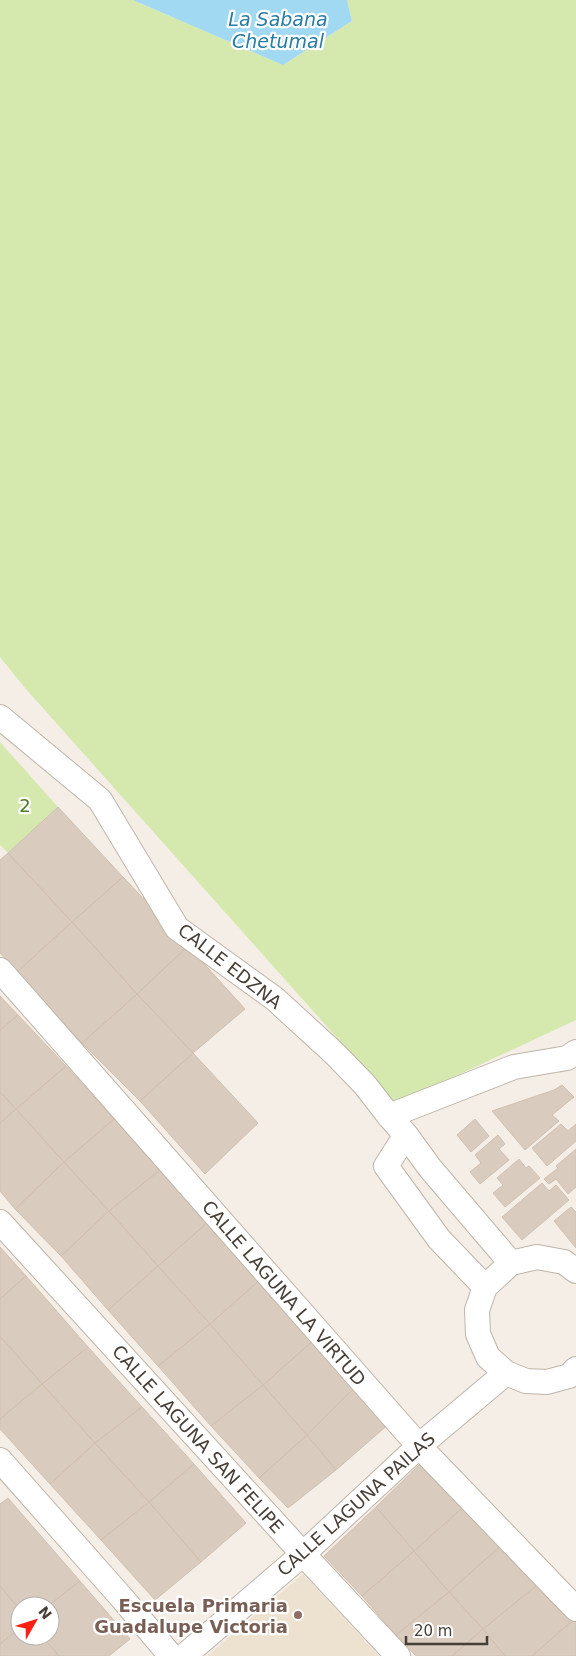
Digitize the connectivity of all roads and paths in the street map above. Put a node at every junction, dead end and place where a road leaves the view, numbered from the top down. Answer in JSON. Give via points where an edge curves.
{"nodes":[{"id":1,"x":2,"y":723,"type":"edge"},
{"id":2,"x":0,"y":970,"type":"edge"},
{"id":3,"x":573,"y":1059,"type":"edge"},
{"id":4,"x":389,"y":1116,"type":"junction"},
{"id":5,"x":406,"y":1135,"type":"junction"},
{"id":6,"x":0,"y":1222,"type":"edge"},
{"id":7,"x":511,"y":1263,"type":"junction"},
{"id":8,"x":576,"y":1271,"type":"edge"},
{"id":9,"x":485,"y":1287,"type":"junction"},
{"id":10,"x":506,"y":1373,"type":"junction"},
{"id":11,"x":574,"y":1376,"type":"edge"},
{"id":12,"x":419,"y":1446,"type":"junction"},
{"id":13,"x":0,"y":1460,"type":"edge"},
{"id":14,"x":303,"y":1554,"type":"junction"},
{"id":15,"x":576,"y":1609,"type":"edge"},
{"id":16,"x":171,"y":1656,"type":"edge"},
{"id":17,"x":184,"y":1656,"type":"edge"},
{"id":18,"x":398,"y":1656,"type":"edge"}],
"edges":[{"from":1,"to":4,"type":"street","name":"CALLE EDZNA","via":[[100,800],[177,928],[275,999],[335,1054]]},
{"from":2,"to":12,"type":"street","name":"CALLE LAGUNA LA VIRTUD"},
{"from":3,"to":4,"type":"street","via":[[514,1067]]},
{"from":4,"to":5,"type":"street","name":"CALLE EDZNA"},
{"from":5,"to":7,"type":"street","name":"CALLE EDZNA"},
{"from":5,"to":9,"type":"street","via":[[386,1166],[439,1239]]},
{"from":6,"to":14,"type":"street","name":"CALLE LAGUNA SAN FELIPE"},
{"from":7,"to":8,"type":"street","via":[[537,1257],[564,1262]]},
{"from":7,"to":9,"type":"street"},
{"from":9,"to":10,"type":"street","via":[[477,1310],[478,1334],[488,1357]]},
{"from":10,"to":11,"type":"street","via":[[526,1382],[547,1382]]},
{"from":10,"to":12,"type":"street","name":"CALLE LAGUNA PAILAS"},
{"from":12,"to":14,"type":"street","name":"CALLE LAGUNA PAILAS"},
{"from":12,"to":15,"type":"street","name":"CALLE LAGUNA LA VIRTUD"},
{"from":13,"to":16,"type":"street"},
{"from":14,"to":17,"type":"street","name":"CALLE LAGUNA PAILAS"},
{"from":14,"to":18,"type":"street","name":"CALLE LAGUNA SAN FELIPE"}]}
